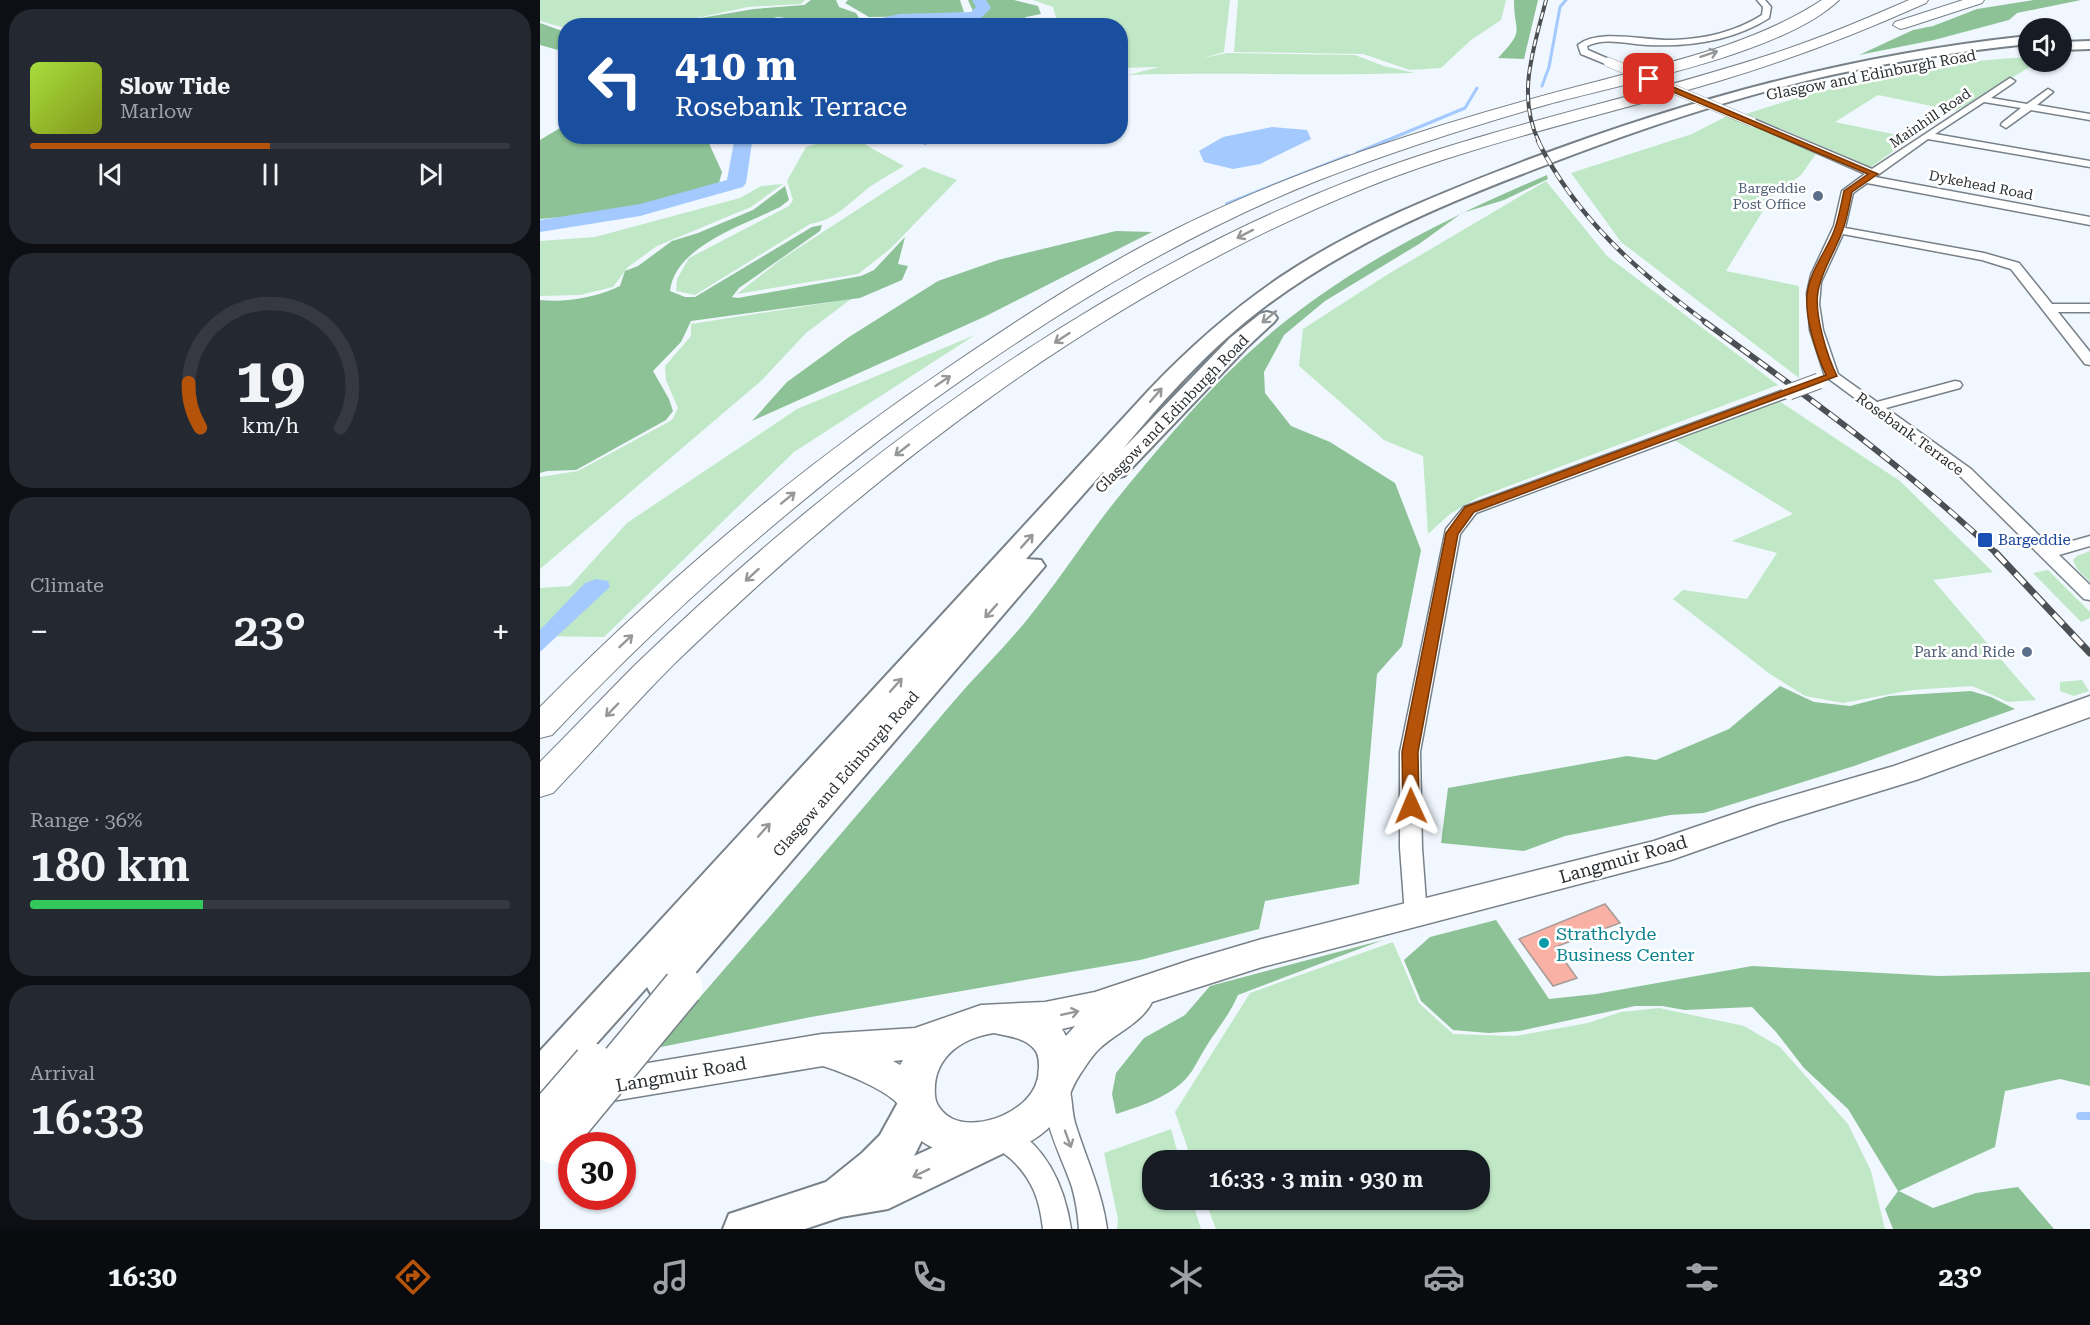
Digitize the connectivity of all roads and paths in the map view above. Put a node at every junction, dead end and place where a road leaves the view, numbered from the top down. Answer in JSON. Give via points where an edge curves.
{"nodes":[{"id":1,"x":1761,"y":0,"type":"edge"},
{"id":2,"x":1832,"y":0,"type":"edge"},
{"id":3,"x":1902,"y":0,"type":"edge"},
{"id":4,"x":1921,"y":0,"type":"edge"},
{"id":5,"x":1977,"y":0,"type":"edge"},
{"id":6,"x":1904,"y":23,"type":"junction"},
{"id":7,"x":2090,"y":36,"type":"edge"},
{"id":8,"x":2072,"y":37,"type":"edge"},
{"id":9,"x":2018,"y":41,"type":"edge"},
{"id":10,"x":2090,"y":45,"type":"edge"},
{"id":11,"x":2072,"y":46,"type":"edge"},
{"id":12,"x":2018,"y":50,"type":"edge"},
{"id":13,"x":1653,"y":72,"type":"junction"},
{"id":14,"x":2010,"y":81,"type":"dead end"},
{"id":15,"x":2048,"y":92,"type":"dead end"},
{"id":16,"x":1657,"y":93,"type":"junction"},
{"id":17,"x":1983,"y":99,"type":"junction"},
{"id":18,"x":2029,"y":107,"type":"junction"},
{"id":19,"x":2090,"y":117,"type":"edge"},
{"id":20,"x":2006,"y":125,"type":"dead end"},
{"id":21,"x":1926,"y":136,"type":"junction"},
{"id":22,"x":1413,"y":147,"type":"junction"},
{"id":23,"x":2090,"y":164,"type":"edge"},
{"id":24,"x":1870,"y":176,"type":"junction"},
{"id":25,"x":1276,"y":219,"type":"junction"},
{"id":26,"x":2090,"y":221,"type":"edge"},
{"id":27,"x":1839,"y":230,"type":"junction"},
{"id":28,"x":2050,"y":308,"type":"junction"},
{"id":29,"x":2090,"y":308,"type":"edge"},
{"id":30,"x":979,"y":357,"type":"junction"},
{"id":31,"x":2090,"y":361,"type":"edge"},
{"id":32,"x":1825,"y":379,"type":"junction"},
{"id":33,"x":1955,"y":385,"type":"dead end"},
{"id":34,"x":1874,"y":407,"type":"junction"},
{"id":35,"x":2090,"y":541,"type":"edge"},
{"id":36,"x":2048,"y":553,"type":"junction"},
{"id":37,"x":2090,"y":595,"type":"edge"},
{"id":38,"x":2090,"y":706,"type":"edge"},
{"id":39,"x":540,"y":727,"type":"edge"},
{"id":40,"x":540,"y":784,"type":"edge"},
{"id":41,"x":1416,"y":915,"type":"junction"},
{"id":42,"x":1149,"y":991,"type":"junction"},
{"id":43,"x":1012,"y":1018,"type":"junction"},
{"id":44,"x":943,"y":1036,"type":"junction"},
{"id":45,"x":822,"y":1050,"type":"junction"},
{"id":46,"x":550,"y":1056,"type":"edge"},
{"id":47,"x":1059,"y":1077,"type":"junction"},
{"id":48,"x":540,"y":1098,"type":"edge"},
{"id":49,"x":915,"y":1100,"type":"junction"},
{"id":50,"x":998,"y":1137,"type":"junction"},
{"id":51,"x":544,"y":1144,"type":"edge"},
{"id":52,"x":841,"y":1197,"type":"junction"},
{"id":53,"x":745,"y":1229,"type":"edge"},
{"id":54,"x":1057,"y":1229,"type":"edge"},
{"id":55,"x":1093,"y":1229,"type":"edge"}],
"edges":[{"from":1,"to":24,"type":"street","name":"Dykehead Road","bridge":true,"via":[[1767,7],[1766,16],[1715,38],[1675,43],[1602,39],[1582,45],[1584,52]]},
{"from":13,"to":2,"type":"highway","one_way":true,"via":[[1753,40]]},
{"from":3,"to":22,"type":"highway","via":[[1823,33],[1761,53]]},
{"from":4,"to":16,"type":"highway","via":[[1837,38]]},
{"from":5,"to":6,"type":"highway"},
{"from":6,"to":16,"type":"highway","via":[[1754,70]]},
{"from":6,"to":25,"type":"highway","via":[[1765,71],[1464,152]]},
{"from":7,"to":8,"type":"highway"},
{"from":46,"to":9,"type":"highway","name":"Glasgow and Edinburgh Road","one_way":true,"via":[[738,858],[1186,362],[1261,299],[1314,264],[1399,218],[1677,111],[1890,57]]},
{"from":10,"to":11,"type":"highway"},
{"from":12,"to":51,"type":"highway","name":"Glasgow and Edinburgh Road","one_way":true,"bridge":true,"via":[[1912,63],[1819,83],[1691,116],[1568,158],[1425,220],[1350,261],[1280,308],[1238,343],[1165,417],[898,714]]},
{"from":13,"to":22,"type":"highway","via":[[1476,124]]},
{"from":13,"to":30,"type":"highway","via":[[1520,106],[1273,192],[1126,262]]},
{"from":14,"to":17,"type":"street","name":"Mainhill Road"},
{"from":15,"to":18,"type":"street"},
{"from":16,"to":25,"type":"highway","via":[[1419,161]]},
{"from":17,"to":18,"type":"street"},
{"from":17,"to":21,"type":"street","name":"Mainhill Road"},
{"from":18,"to":19,"type":"street"},
{"from":18,"to":20,"type":"street"},
{"from":21,"to":23,"type":"street"},
{"from":21,"to":24,"type":"street","name":"Mainhill Road"},
{"from":22,"to":30,"type":"highway","via":[[1312,183],[1215,224],[1096,286]]},
{"from":24,"to":26,"type":"street","name":"Dykehead Road"},
{"from":24,"to":27,"type":"street","via":[[1848,191]]},
{"from":25,"to":40,"type":"highway","one_way":true,"via":[[1111,306],[903,449],[799,534],[661,659]]},
{"from":27,"to":28,"type":"street","via":[[2000,260],[2021,271]]},
{"from":27,"to":32,"type":"street","via":[[1812,294],[1826,364]]},
{"from":28,"to":29,"type":"street"},
{"from":28,"to":31,"type":"street"},
{"from":39,"to":30,"type":"highway","one_way":true,"via":[[617,649],[749,529],[840,455]]},
{"from":32,"to":34,"type":"street","name":"Rosebank Terrace"},
{"from":32,"to":41,"type":"street","bridge":true,"via":[[1470,510],[1452,533],[1410,752]]},
{"from":33,"to":34,"type":"street"},
{"from":34,"to":36,"type":"street","name":"Rosebank Terrace","via":[[1965,472]]},
{"from":35,"to":36,"type":"street"},
{"from":36,"to":37,"type":"street","name":"Rosebank Terrace"},
{"from":38,"to":41,"type":"main road","name":"Langmuir Road","via":[[1905,773],[1659,852]]},
{"from":41,"to":42,"type":"main road","name":"Langmuir Road","via":[[1262,953]]},
{"from":43,"to":42,"type":"main road","name":"Langmuir Road","one_way":true,"via":[[1069,1014]]},
{"from":42,"to":47,"type":"main road","name":"Langmuir Road","via":[[1086,1039]]},
{"from":43,"to":44,"type":"main road","via":[[976,1020]]},
{"from":43,"to":47,"type":"main road","via":[[1028,1023],[1047,1037],[1058,1056]]},
{"from":44,"to":45,"type":"main road","name":"Langmuir Road","via":[[915,1044]]},
{"from":44,"to":49,"type":"main road","via":[[921,1062],[915,1077]]},
{"from":45,"to":48,"type":"main road","name":"Langmuir Road"},
{"from":45,"to":49,"type":"main road","name":"Langmuir Road","via":[[867,1065]]},
{"from":47,"to":50,"type":"main road","via":[[1051,1099],[1038,1114],[1022,1127]]},
{"from":47,"to":55,"type":"street","one_way":true,"via":[[1061,1121],[1084,1178]]},
{"from":49,"to":50,"type":"main road","via":[[928,1124],[946,1135],[968,1140]]},
{"from":49,"to":52,"type":"highway","via":[[908,1131],[899,1145]]},
{"from":50,"to":52,"type":"highway","one_way":true,"via":[[888,1189]]},
{"from":50,"to":54,"type":"street","via":[[1028,1158],[1046,1179]]},
{"from":52,"to":53,"type":"highway"}]}
